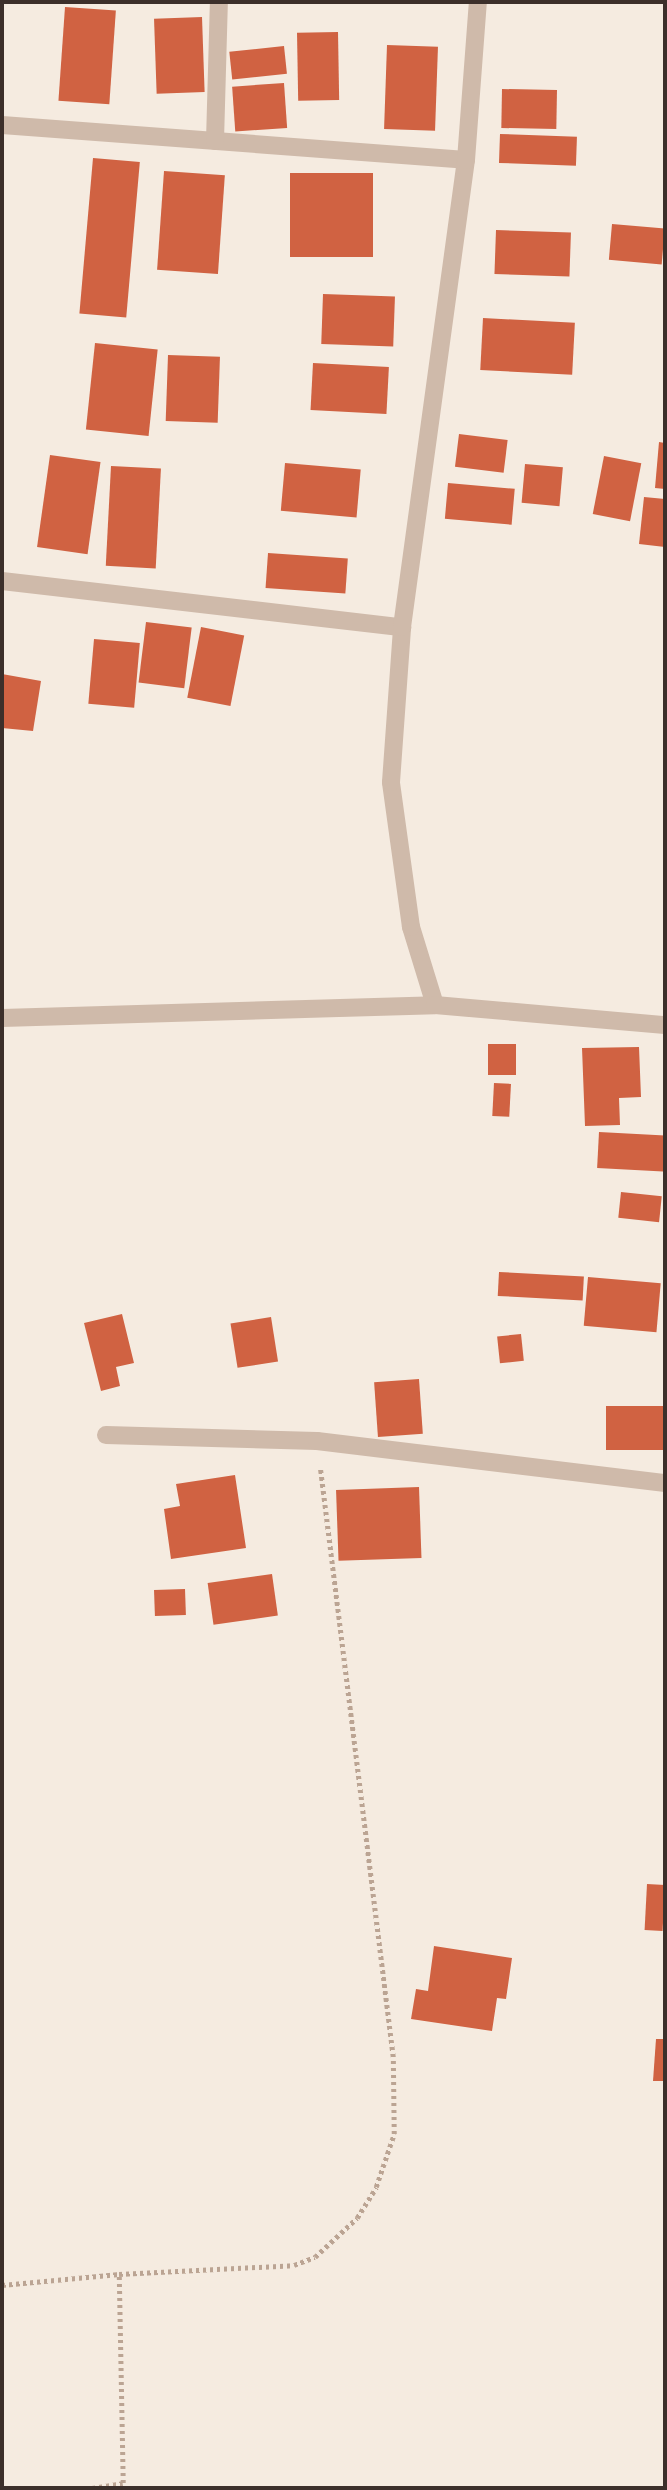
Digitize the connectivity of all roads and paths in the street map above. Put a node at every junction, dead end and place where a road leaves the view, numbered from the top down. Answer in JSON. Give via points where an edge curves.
{"nodes":[{"id":1,"x":219,"y":2,"type":"edge"},
{"id":2,"x":478,"y":2,"type":"edge"},
{"id":3,"x":2,"y":125,"type":"edge"},
{"id":4,"x":215,"y":141,"type":"junction"},
{"id":5,"x":466,"y":160,"type":"junction"},
{"id":6,"x":2,"y":581,"type":"edge"},
{"id":7,"x":402,"y":627,"type":"junction"},
{"id":8,"x":435,"y":1005,"type":"junction"},
{"id":9,"x":2,"y":1018,"type":"edge"},
{"id":10,"x":665,"y":1025,"type":"edge"},
{"id":11,"x":106,"y":1435,"type":"dead end"},
{"id":12,"x":317,"y":1441,"type":"junction"},
{"id":13,"x":665,"y":1483,"type":"edge"},
{"id":14,"x":119,"y":2274,"type":"junction"},
{"id":15,"x":2,"y":2285,"type":"edge"},
{"id":16,"x":92,"y":2488,"type":"edge"}],
"edges":[{"from":1,"to":4,"type":"street"},
{"from":2,"to":5,"type":"street"},
{"from":3,"to":4,"type":"street"},
{"from":4,"to":5,"type":"street"},
{"from":5,"to":7,"type":"street"},
{"from":6,"to":7,"type":"street"},
{"from":7,"to":8,"type":"street","via":[[391,782],[411,927]]},
{"from":8,"to":9,"type":"street"},
{"from":8,"to":10,"type":"street"},
{"from":11,"to":12,"type":"street"},
{"from":12,"to":13,"type":"street"},
{"from":12,"to":14,"type":"path","via":[[393,2056],[394,2134],[376,2187],[358,2218],[315,2257],[294,2265]]},
{"from":14,"to":15,"type":"path"},
{"from":14,"to":16,"type":"path","via":[[123,2483]]}]}
